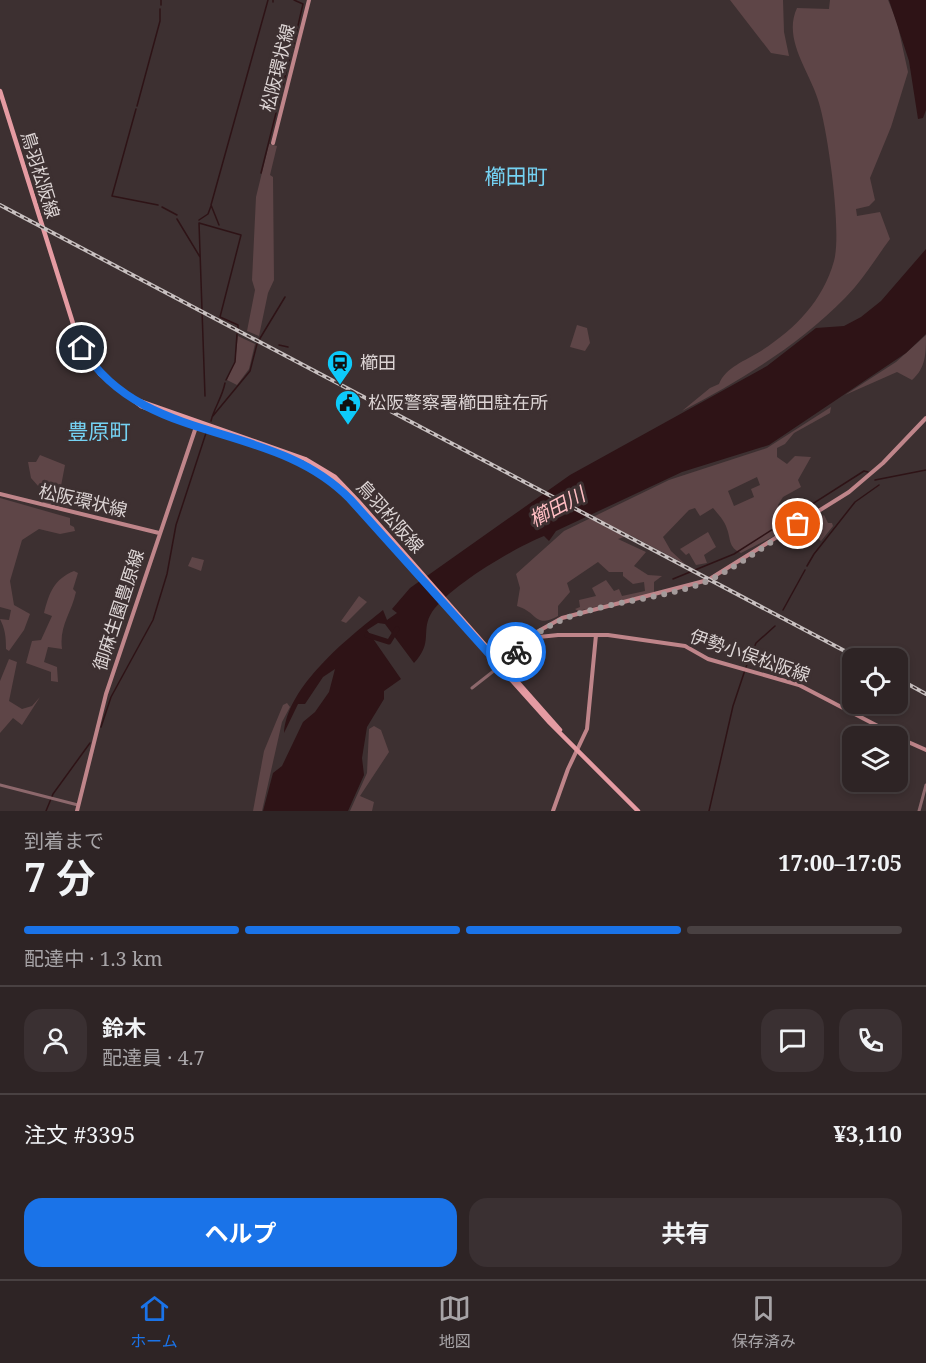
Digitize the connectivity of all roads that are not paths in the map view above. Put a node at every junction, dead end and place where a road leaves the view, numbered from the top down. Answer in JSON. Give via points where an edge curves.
{"nodes":[{"id":1,"x":309,"y":0,"type":"edge"},
{"id":2,"x":0,"y":92,"type":"edge"},
{"id":3,"x":273,"y":143,"type":"dead end"},
{"id":4,"x":926,"y":418,"type":"edge"},
{"id":5,"x":198,"y":423,"type":"junction"},
{"id":6,"x":0,"y":494,"type":"edge"},
{"id":7,"x":159,"y":533,"type":"junction"},
{"id":8,"x":596,"y":635,"type":"junction"},
{"id":9,"x":516,"y":652,"type":"junction"},
{"id":10,"x":500,"y":663,"type":"junction"},
{"id":11,"x":472,"y":688,"type":"dead end"},
{"id":12,"x":878,"y":726,"type":"edge"},
{"id":13,"x":908,"y":741,"type":"edge"},
{"id":14,"x":576,"y":750,"type":"junction"},
{"id":15,"x":926,"y":750,"type":"edge"},
{"id":16,"x":0,"y":785,"type":"edge"},
{"id":17,"x":926,"y":785,"type":"edge"},
{"id":18,"x":78,"y":805,"type":"junction"},
{"id":19,"x":76,"y":811,"type":"edge"},
{"id":20,"x":553,"y":811,"type":"edge"},
{"id":21,"x":638,"y":811,"type":"edge"},
{"id":22,"x":919,"y":811,"type":"edge"}],
"edges":[{"from":1,"to":3,"type":"main road","name":"松阪環状線"},
{"from":2,"to":5,"type":"main road","name":"鳥羽松阪線","via":[[79,342],[100,374],[121,392]]},
{"from":4,"to":9,"type":"main road","via":[[849,492],[708,580],[562,618],[535,633]]},
{"from":5,"to":7,"type":"main road","name":"御麻生園豊原線"},
{"from":5,"to":10,"type":"main road","name":"鳥羽松阪線","via":[[295,454],[327,471],[344,485]]},
{"from":6,"to":7,"type":"main road","name":"松阪環状線"},
{"from":7,"to":18,"type":"main road","name":"御麻生園豊原線","via":[[106,694]]},
{"from":8,"to":9,"type":"main road","name":"伊勢小俣松阪線","via":[[544,636]]},
{"from":8,"to":12,"type":"main road","name":"伊勢小俣松阪線","via":[[689,647],[708,658],[799,685]]},
{"from":8,"to":14,"type":"main road","via":[[589,721]]},
{"from":9,"to":10,"type":"main road"},
{"from":10,"to":11,"type":"street"},
{"from":10,"to":14,"type":"main road","name":"鳥羽松阪線"},
{"from":13,"to":15,"type":"main road","name":"伊勢小俣松阪線"},
{"from":14,"to":20,"type":"main road"},
{"from":14,"to":21,"type":"main road","name":"鳥羽松阪線"},
{"from":16,"to":18,"type":"street"},
{"from":17,"to":22,"type":"street"},
{"from":18,"to":19,"type":"main road","name":"御麻生園豊原線"}]}
